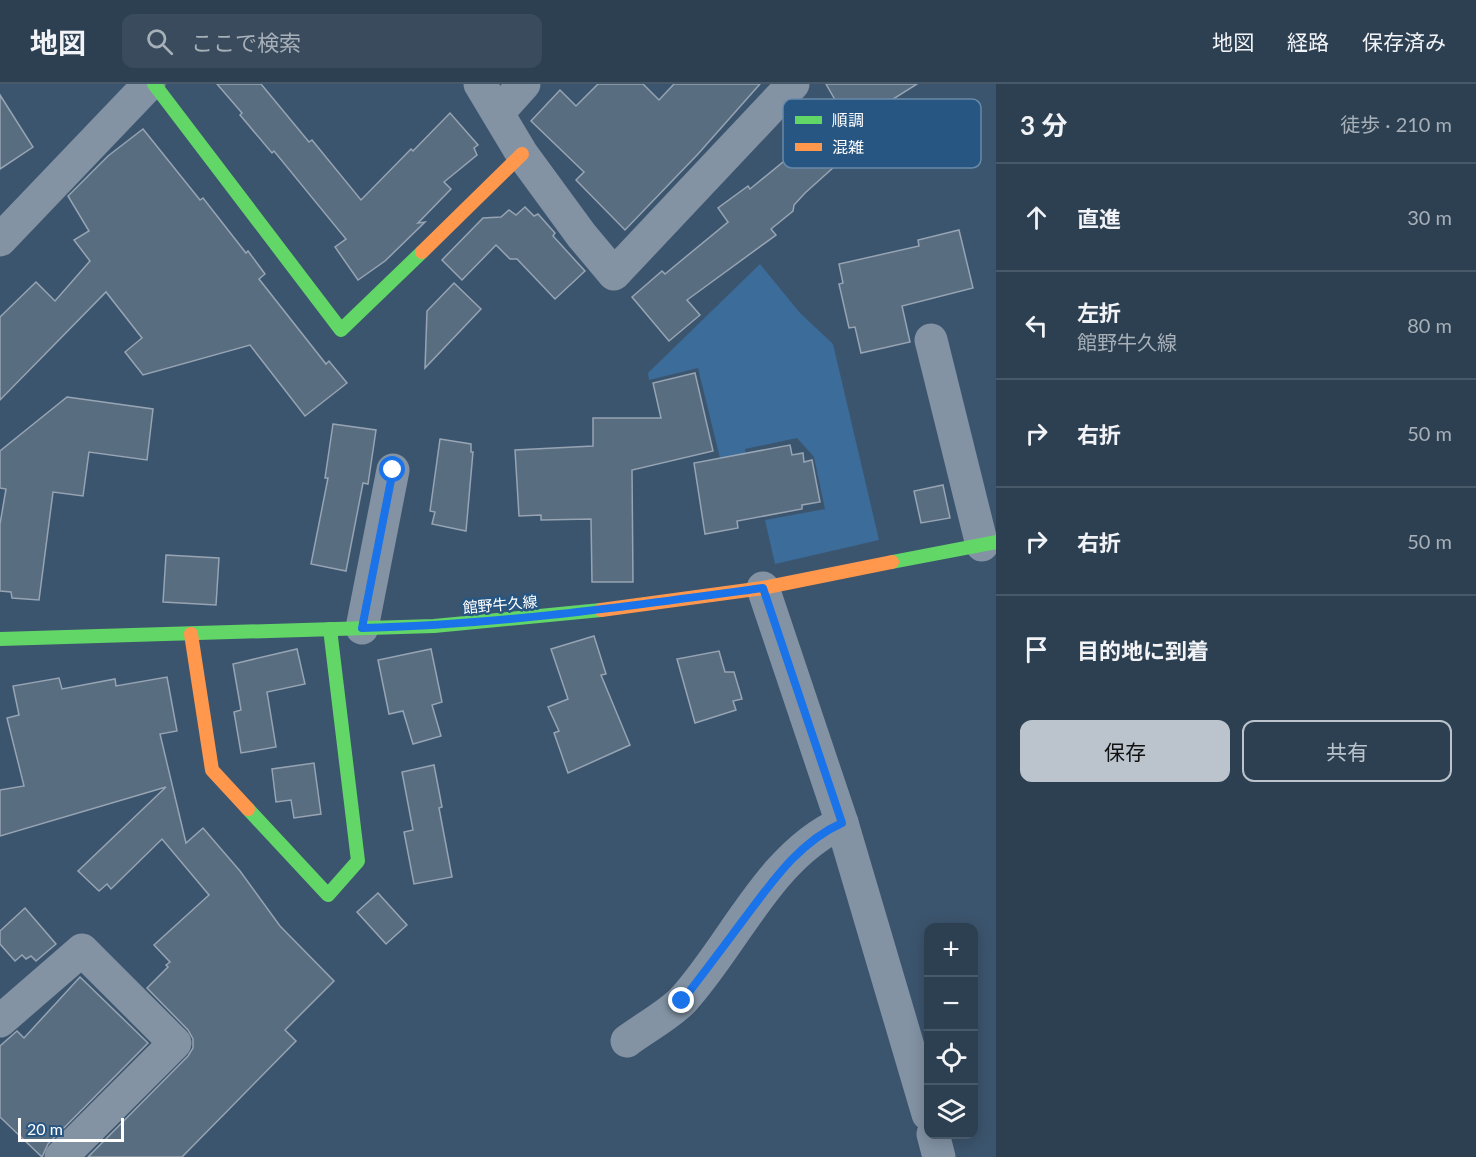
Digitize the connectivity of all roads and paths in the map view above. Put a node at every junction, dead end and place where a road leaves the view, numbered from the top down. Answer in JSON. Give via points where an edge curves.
{"nodes":[{"id":1,"x":151,"y":84,"type":"edge"},
{"id":2,"x":480,"y":84,"type":"edge"},
{"id":3,"x":524,"y":84,"type":"edge"},
{"id":4,"x":793,"y":84,"type":"edge"},
{"id":5,"x":498,"y":113,"type":"junction"},
{"id":6,"x":522,"y":154,"type":"junction"},
{"id":7,"x":0,"y":240,"type":"edge"},
{"id":8,"x":931,"y":340,"type":"dead end"},
{"id":9,"x":393,"y":470,"type":"dead end"},
{"id":10,"x":989,"y":543,"type":"edge"},
{"id":11,"x":763,"y":588,"type":"junction"},
{"id":12,"x":346,"y":629,"type":"junction"},
{"id":13,"x":191,"y":634,"type":"junction"},
{"id":14,"x":0,"y":639,"type":"edge"},
{"id":15,"x":842,"y":823,"type":"junction"},
{"id":16,"x":0,"y":1021,"type":"edge"},
{"id":17,"x":627,"y":1041,"type":"dead end"},
{"id":18,"x":924,"y":1100,"type":"edge"},
{"id":19,"x":934,"y":1139,"type":"edge"},
{"id":20,"x":61,"y":1157,"type":"edge"},
{"id":21,"x":939,"y":1157,"type":"edge"}],
"edges":[{"from":1,"to":6,"type":"street","via":[[341,330]]},
{"from":1,"to":7,"type":"street"},
{"from":2,"to":5,"type":"street"},
{"from":3,"to":5,"type":"street"},
{"from":4,"to":6,"type":"street","via":[[614,274]]},
{"from":5,"to":6,"type":"street"},
{"from":8,"to":10,"type":"street"},
{"from":9,"to":12,"type":"street"},
{"from":10,"to":11,"type":"street","name":"館野牛久線"},
{"from":11,"to":12,"type":"street","name":"館野牛久線","via":[[582,613]]},
{"from":11,"to":15,"type":"street"},
{"from":12,"to":13,"type":"street","name":"館野牛久線"},
{"from":12,"to":13,"type":"street","via":[[358,861],[328,895],[212,770]]},
{"from":13,"to":14,"type":"street","name":"館野牛久線"},
{"from":15,"to":17,"type":"street","via":[[807,844],[778,873],[682,1001]]},
{"from":15,"to":18,"type":"street"},
{"from":16,"to":20,"type":"street","via":[[82,950],[175,1043]]},
{"from":19,"to":21,"type":"street"}]}
